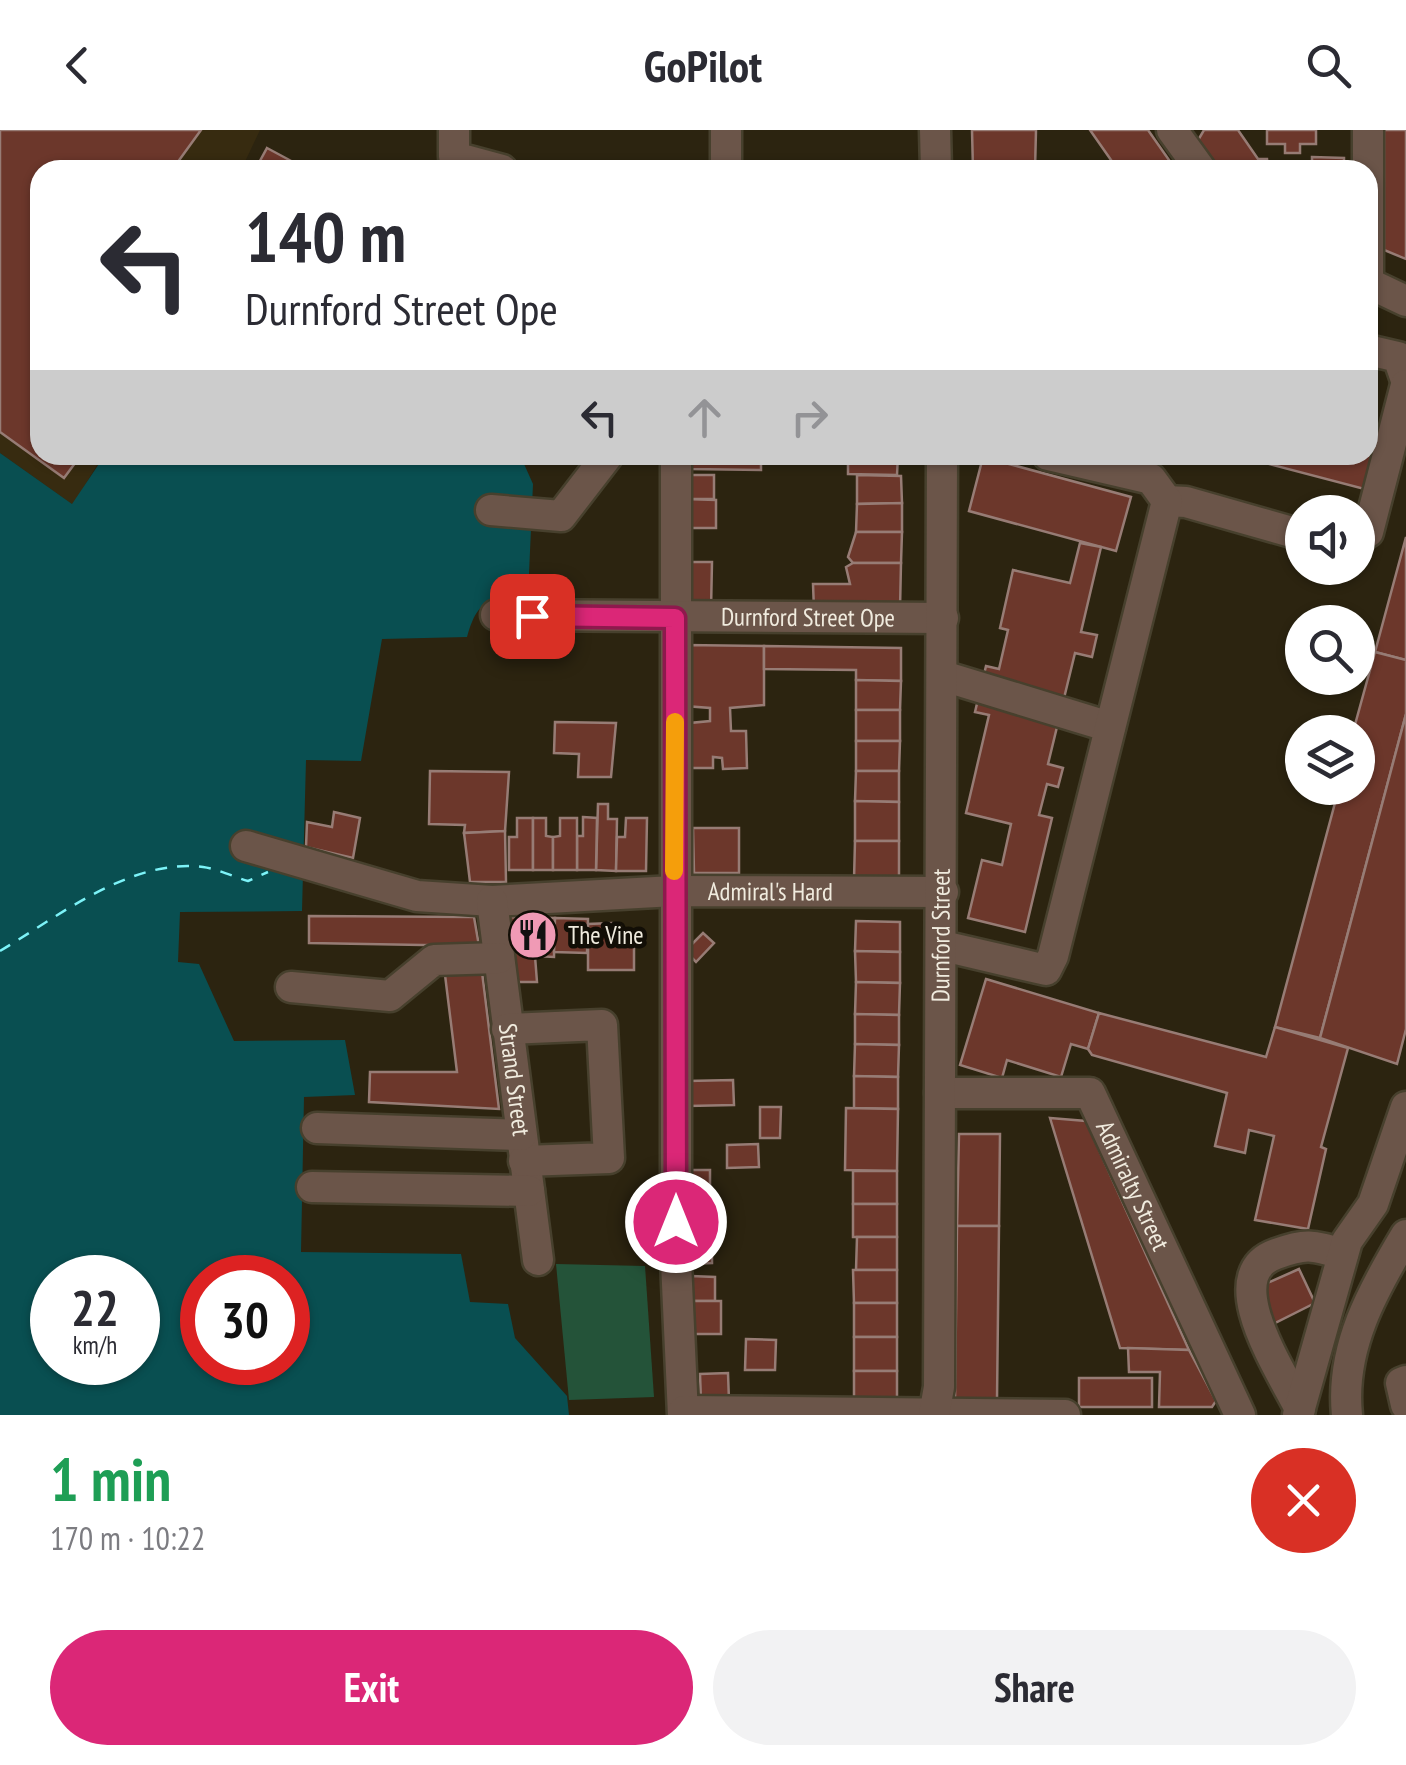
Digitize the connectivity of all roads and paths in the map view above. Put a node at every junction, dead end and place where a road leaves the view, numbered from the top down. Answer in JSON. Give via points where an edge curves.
{"nodes":[{"id":1,"x":454,"y":130,"type":"edge"},
{"id":2,"x":726,"y":130,"type":"edge"},
{"id":3,"x":935,"y":130,"type":"edge"},
{"id":4,"x":1172,"y":130,"type":"edge"},
{"id":5,"x":1368,"y":130,"type":"edge"},
{"id":6,"x":465,"y":160,"type":"edge"},
{"id":7,"x":726,"y":160,"type":"edge"},
{"id":8,"x":936,"y":160,"type":"edge"},
{"id":9,"x":1194,"y":160,"type":"edge"},
{"id":10,"x":1368,"y":160,"type":"edge"},
{"id":11,"x":1378,"y":288,"type":"edge"},
{"id":12,"x":1406,"y":301,"type":"edge"},
{"id":13,"x":1378,"y":352,"type":"edge"},
{"id":14,"x":1406,"y":386,"type":"edge"},
{"id":15,"x":600,"y":465,"type":"edge"},
{"id":16,"x":676,"y":465,"type":"edge"},
{"id":17,"x":942,"y":465,"type":"edge"},
{"id":18,"x":1091,"y":465,"type":"edge"},
{"id":19,"x":1166,"y":502,"type":"junction"},
{"id":20,"x":1375,"y":505,"type":"edge"},
{"id":21,"x":490,"y":510,"type":"dead end"},
{"id":22,"x":1285,"y":530,"type":"edge"},
{"id":23,"x":496,"y":615,"type":"dead end"},
{"id":24,"x":675,"y":618,"type":"junction"},
{"id":25,"x":944,"y":618,"type":"junction"},
{"id":26,"x":944,"y":676,"type":"junction"},
{"id":27,"x":1110,"y":727,"type":"junction"},
{"id":28,"x":246,"y":846,"type":"dead end"},
{"id":29,"x":674,"y":890,"type":"junction"},
{"id":30,"x":943,"y":892,"type":"junction"},
{"id":31,"x":492,"y":901,"type":"junction"},
{"id":32,"x":943,"y":946,"type":"junction"},
{"id":33,"x":499,"y":958,"type":"junction"},
{"id":34,"x":291,"y":986,"type":"dead end"},
{"id":35,"x":507,"y":1029,"type":"junction"},
{"id":36,"x":940,"y":1093,"type":"junction"},
{"id":37,"x":1406,"y":1108,"type":"edge"},
{"id":38,"x":317,"y":1128,"type":"dead end"},
{"id":39,"x":1397,"y":1160,"type":"edge"},
{"id":40,"x":525,"y":1162,"type":"junction"},
{"id":41,"x":312,"y":1187,"type":"dead end"},
{"id":42,"x":1406,"y":1235,"type":"edge"},
{"id":43,"x":1342,"y":1254,"type":"junction"},
{"id":44,"x":538,"y":1260,"type":"dead end"},
{"id":45,"x":1299,"y":1412,"type":"edge"},
{"id":46,"x":683,"y":1413,"type":"edge"},
{"id":47,"x":934,"y":1414,"type":"edge"},
{"id":48,"x":1065,"y":1415,"type":"edge"},
{"id":49,"x":1240,"y":1415,"type":"edge"},
{"id":50,"x":1347,"y":1415,"type":"edge"}],
"edges":[{"from":1,"to":6,"type":"street","via":[[454,157]]},
{"from":2,"to":7,"type":"street"},
{"from":3,"to":8,"type":"street"},
{"from":4,"to":9,"type":"street"},
{"from":5,"to":10,"type":"street"},
{"from":11,"to":12,"type":"street"},
{"from":13,"to":14,"type":"street","via":[[1398,356]]},
{"from":14,"to":20,"type":"street"},
{"from":15,"to":21,"type":"street","via":[[561,516]]},
{"from":16,"to":24,"type":"street"},
{"from":17,"to":25,"type":"street","name":"Durnford Street"},
{"from":18,"to":19,"type":"street","via":[[1151,479]]},
{"from":19,"to":22,"type":"street"},
{"from":19,"to":27,"type":"street"},
{"from":23,"to":24,"type":"street","name":"Durnford Street Ope"},
{"from":24,"to":25,"type":"street","name":"Durnford Street Ope"},
{"from":24,"to":29,"type":"street"},
{"from":25,"to":26,"type":"street","name":"Durnford Street"},
{"from":26,"to":27,"type":"street"},
{"from":26,"to":30,"type":"street","name":"Durnford Street"},
{"from":27,"to":32,"type":"street","via":[[1046,970]]},
{"from":28,"to":31,"type":"street","name":"Admiral's Hard","via":[[417,896]]},
{"from":29,"to":30,"type":"street","name":"Admiral's Hard"},
{"from":29,"to":31,"type":"street","name":"Admiral's Hard"},
{"from":29,"to":46,"type":"street"},
{"from":30,"to":32,"type":"street","name":"Durnford Street"},
{"from":31,"to":33,"type":"street","name":"Strand Street"},
{"from":32,"to":36,"type":"street","name":"Durnford Street"},
{"from":33,"to":34,"type":"street","via":[[434,960],[390,996]]},
{"from":33,"to":35,"type":"street","name":"Strand Street"},
{"from":35,"to":40,"type":"street","name":"Strand Street"},
{"from":35,"to":40,"type":"street","via":[[602,1025],[608,1158]]},
{"from":36,"to":47,"type":"street","name":"Durnford Street","via":[[940,1388]]},
{"from":36,"to":49,"type":"street","name":"Admiralty Street","via":[[1090,1094]]},
{"from":37,"to":39,"type":"street"},
{"from":38,"to":40,"type":"street"},
{"from":39,"to":43,"type":"street"},
{"from":40,"to":41,"type":"street"},
{"from":40,"to":44,"type":"street","name":"Strand Street"},
{"from":42,"to":50,"type":"street","via":[[1368,1298],[1353,1344]]},
{"from":43,"to":45,"type":"street"},
{"from":43,"to":45,"type":"street","via":[[1306,1243],[1268,1257],[1251,1274],[1249,1300]]},
{"from":46,"to":47,"type":"street"},
{"from":47,"to":48,"type":"street"}]}
